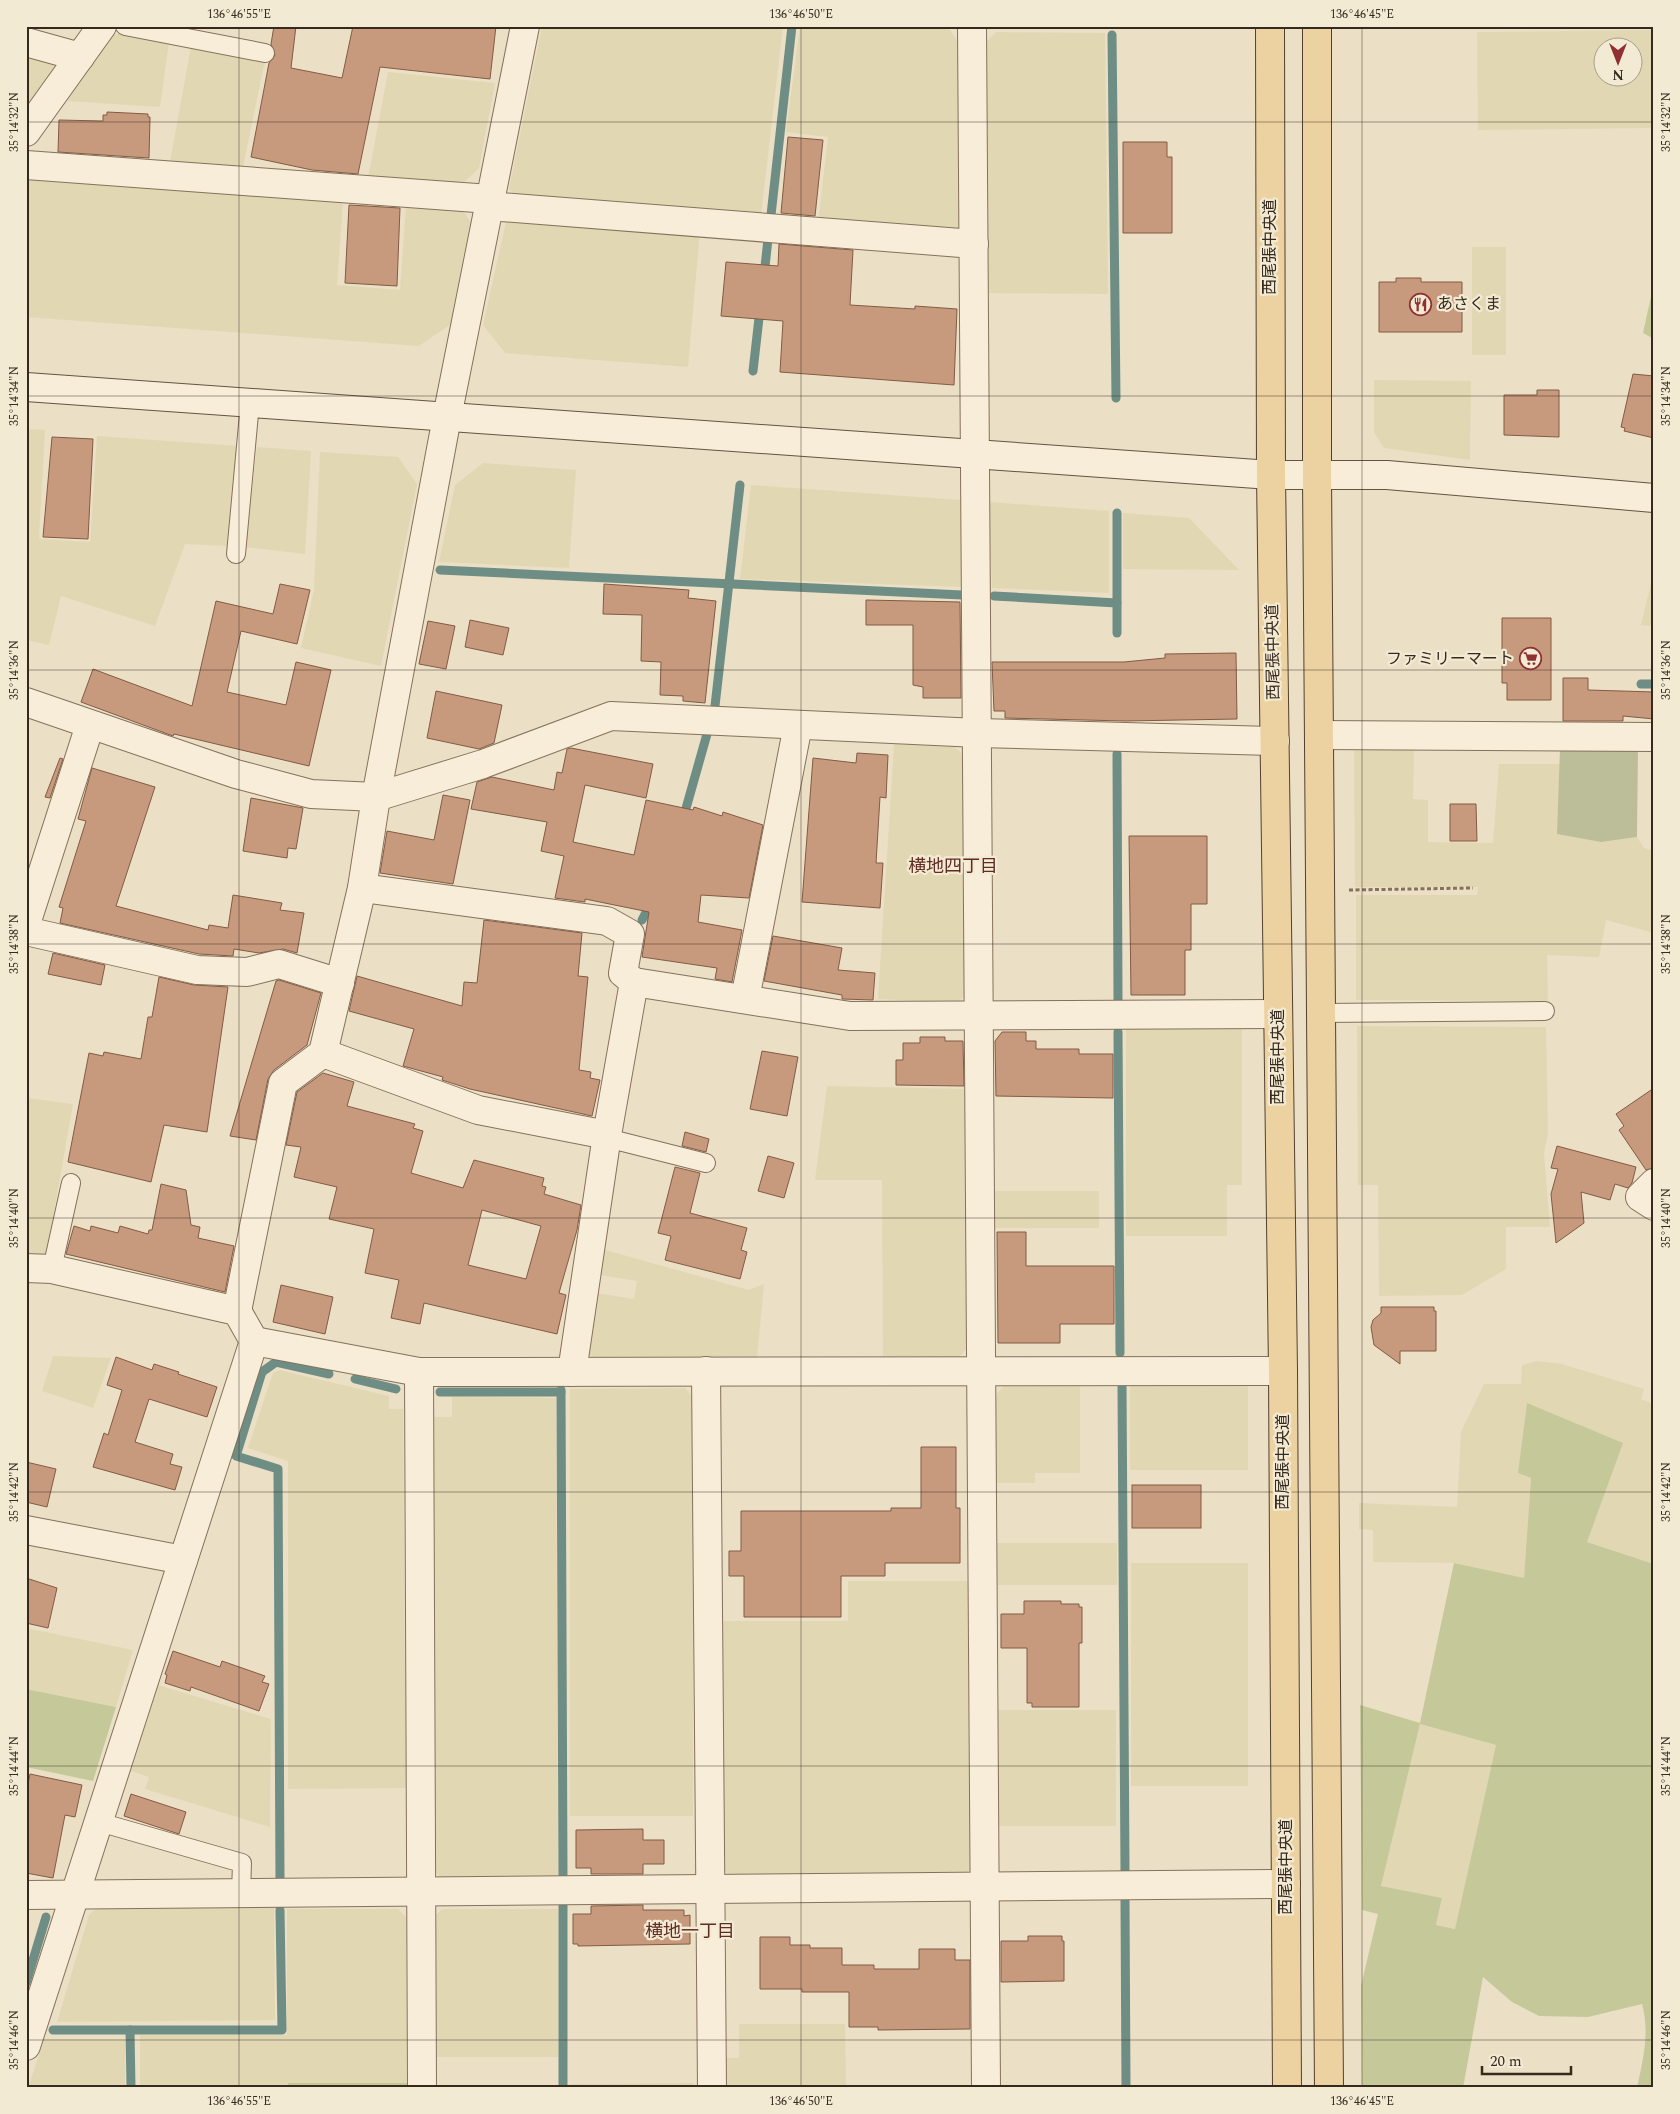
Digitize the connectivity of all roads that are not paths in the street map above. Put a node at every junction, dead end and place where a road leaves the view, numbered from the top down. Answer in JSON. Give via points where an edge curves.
{"nodes":[{"id":1,"x":102,"y":26,"type":"edge"},
{"id":2,"x":125,"y":26,"type":"edge"},
{"id":3,"x":525,"y":26,"type":"edge"},
{"id":4,"x":972,"y":26,"type":"edge"},
{"id":5,"x":1270,"y":26,"type":"edge"},
{"id":6,"x":1317,"y":26,"type":"edge"},
{"id":7,"x":26,"y":42,"type":"edge"},
{"id":8,"x":265,"y":52,"type":"dead end"},
{"id":9,"x":80,"y":57,"type":"junction"},
{"id":10,"x":26,"y":132,"type":"edge"},
{"id":11,"x":26,"y":165,"type":"edge"},
{"id":12,"x":489,"y":203,"type":"junction"},
{"id":13,"x":974,"y":244,"type":"junction"},
{"id":14,"x":26,"y":387,"type":"edge"},
{"id":15,"x":250,"y":403,"type":"junction"},
{"id":16,"x":447,"y":417,"type":"junction"},
{"id":17,"x":976,"y":455,"type":"junction"},
{"id":18,"x":1271,"y":475,"type":"junction"},
{"id":19,"x":1318,"y":475,"type":"junction"},
{"id":20,"x":1654,"y":498,"type":"edge"},
{"id":21,"x":236,"y":554,"type":"dead end"},
{"id":22,"x":26,"y":702,"type":"edge"},
{"id":23,"x":90,"y":725,"type":"junction"},
{"id":24,"x":798,"y":725,"type":"junction"},
{"id":25,"x":978,"y":733,"type":"junction"},
{"id":26,"x":1320,"y":735,"type":"junction"},
{"id":27,"x":1654,"y":737,"type":"edge"},
{"id":28,"x":1275,"y":741,"type":"junction"},
{"id":29,"x":376,"y":797,"type":"junction"},
{"id":30,"x":34,"y":872,"type":"edge"},
{"id":31,"x":362,"y":888,"type":"junction"},
{"id":32,"x":26,"y":924,"type":"edge"},
{"id":33,"x":26,"y":931,"type":"edge"},
{"id":34,"x":634,"y":982,"type":"junction"},
{"id":35,"x":340,"y":983,"type":"junction"},
{"id":36,"x":746,"y":999,"type":"junction"},
{"id":37,"x":1545,"y":1011,"type":"dead end"},
{"id":38,"x":1322,"y":1013,"type":"junction"},
{"id":39,"x":1278,"y":1014,"type":"junction"},
{"id":40,"x":980,"y":1015,"type":"junction"},
{"id":41,"x":323,"y":1052,"type":"junction"},
{"id":42,"x":607,"y":1137,"type":"junction"},
{"id":43,"x":706,"y":1164,"type":"dead end"},
{"id":44,"x":71,"y":1183,"type":"dead end"},
{"id":45,"x":1654,"y":1183,"type":"edge"},
{"id":46,"x":1654,"y":1206,"type":"edge"},
{"id":47,"x":39,"y":1268,"type":"edge"},
{"id":48,"x":237,"y":1311,"type":"junction"},
{"id":49,"x":254,"y":1341,"type":"junction"},
{"id":50,"x":1283,"y":1370,"type":"junction"},
{"id":51,"x":706,"y":1371,"type":"junction"},
{"id":52,"x":982,"y":1371,"type":"junction"},
{"id":53,"x":419,"y":1372,"type":"junction"},
{"id":54,"x":572,"y":1372,"type":"junction"},
{"id":55,"x":26,"y":1530,"type":"edge"},
{"id":56,"x":183,"y":1560,"type":"junction"},
{"id":57,"x":99,"y":1822,"type":"junction"},
{"id":58,"x":1286,"y":1884,"type":"junction"},
{"id":59,"x":985,"y":1887,"type":"junction"},
{"id":60,"x":710,"y":1889,"type":"junction"},
{"id":61,"x":422,"y":1892,"type":"junction"},
{"id":62,"x":241,"y":1893,"type":"junction"},
{"id":63,"x":76,"y":1894,"type":"junction"},
{"id":64,"x":26,"y":1895,"type":"edge"},
{"id":65,"x":26,"y":2046,"type":"edge"},
{"id":66,"x":422,"y":2088,"type":"edge"},
{"id":67,"x":712,"y":2088,"type":"edge"},
{"id":68,"x":986,"y":2088,"type":"edge"},
{"id":69,"x":1287,"y":2088,"type":"edge"},
{"id":70,"x":1329,"y":2088,"type":"edge"}],
"edges":[{"from":1,"to":9,"type":"street"},
{"from":2,"to":8,"type":"lane"},
{"from":3,"to":12,"type":"street"},
{"from":4,"to":13,"type":"street"},
{"from":5,"to":18,"type":"main road","name":"西尾張中央道"},
{"from":6,"to":19,"type":"main road"},
{"from":7,"to":9,"type":"street"},
{"from":9,"to":10,"type":"street"},
{"from":11,"to":12,"type":"street"},
{"from":12,"to":13,"type":"street"},
{"from":12,"to":16,"type":"street"},
{"from":13,"to":17,"type":"street"},
{"from":14,"to":15,"type":"street"},
{"from":15,"to":16,"type":"street"},
{"from":15,"to":21,"type":"lane"},
{"from":16,"to":17,"type":"street"},
{"from":16,"to":29,"type":"street"},
{"from":17,"to":18,"type":"street"},
{"from":17,"to":25,"type":"street"},
{"from":18,"to":19,"type":"street"},
{"from":18,"to":28,"type":"main road","name":"西尾張中央道"},
{"from":19,"to":20,"type":"street","via":[[1387,475]]},
{"from":19,"to":26,"type":"main road"},
{"from":22,"to":23,"type":"street"},
{"from":23,"to":29,"type":"street","via":[[236,774],[311,794]]},
{"from":23,"to":30,"type":"street"},
{"from":24,"to":25,"type":"street"},
{"from":24,"to":29,"type":"street","via":[[611,716],[483,764]]},
{"from":24,"to":36,"type":"street"},
{"from":25,"to":28,"type":"street"},
{"from":25,"to":40,"type":"street"},
{"from":26,"to":27,"type":"street"},
{"from":26,"to":38,"type":"main road"},
{"from":28,"to":39,"type":"main road","name":"西尾張中央道"},
{"from":29,"to":31,"type":"street"},
{"from":30,"to":32,"type":"street"},
{"from":31,"to":34,"type":"street","via":[[607,921],[630,934],[622,973]]},
{"from":31,"to":35,"type":"street"},
{"from":33,"to":35,"type":"street","via":[[197,970],[247,972],[279,964]]},
{"from":34,"to":36,"type":"street"},
{"from":34,"to":42,"type":"street"},
{"from":35,"to":41,"type":"street"},
{"from":36,"to":40,"type":"street","via":[[850,1016]]},
{"from":37,"to":38,"type":"lane"},
{"from":38,"to":70,"type":"main road"},
{"from":39,"to":40,"type":"street"},
{"from":39,"to":50,"type":"main road","name":"西尾張中央道"},
{"from":40,"to":52,"type":"street"},
{"from":41,"to":42,"type":"street","via":[[478,1110]]},
{"from":41,"to":48,"type":"street","via":[[283,1083]]},
{"from":42,"to":43,"type":"lane"},
{"from":42,"to":54,"type":"street"},
{"from":44,"to":47,"type":"lane"},
{"from":45,"to":46,"type":"street","via":[[1640,1198]]},
{"from":47,"to":48,"type":"street"},
{"from":48,"to":49,"type":"street"},
{"from":49,"to":53,"type":"street"},
{"from":49,"to":56,"type":"street"},
{"from":50,"to":52,"type":"street"},
{"from":50,"to":58,"type":"main road","name":"西尾張中央道"},
{"from":51,"to":52,"type":"street"},
{"from":51,"to":54,"type":"street"},
{"from":51,"to":60,"type":"street"},
{"from":52,"to":59,"type":"street"},
{"from":53,"to":54,"type":"street"},
{"from":53,"to":61,"type":"street"},
{"from":55,"to":56,"type":"street"},
{"from":56,"to":57,"type":"street"},
{"from":57,"to":62,"type":"lane","via":[[242,1863]]},
{"from":57,"to":63,"type":"street"},
{"from":58,"to":59,"type":"street"},
{"from":58,"to":69,"type":"main road","name":"西尾張中央道"},
{"from":59,"to":60,"type":"street"},
{"from":59,"to":68,"type":"street"},
{"from":60,"to":61,"type":"street"},
{"from":60,"to":67,"type":"street"},
{"from":61,"to":62,"type":"street"},
{"from":61,"to":66,"type":"street"},
{"from":62,"to":63,"type":"street"},
{"from":63,"to":64,"type":"street"},
{"from":63,"to":65,"type":"street"}]}
